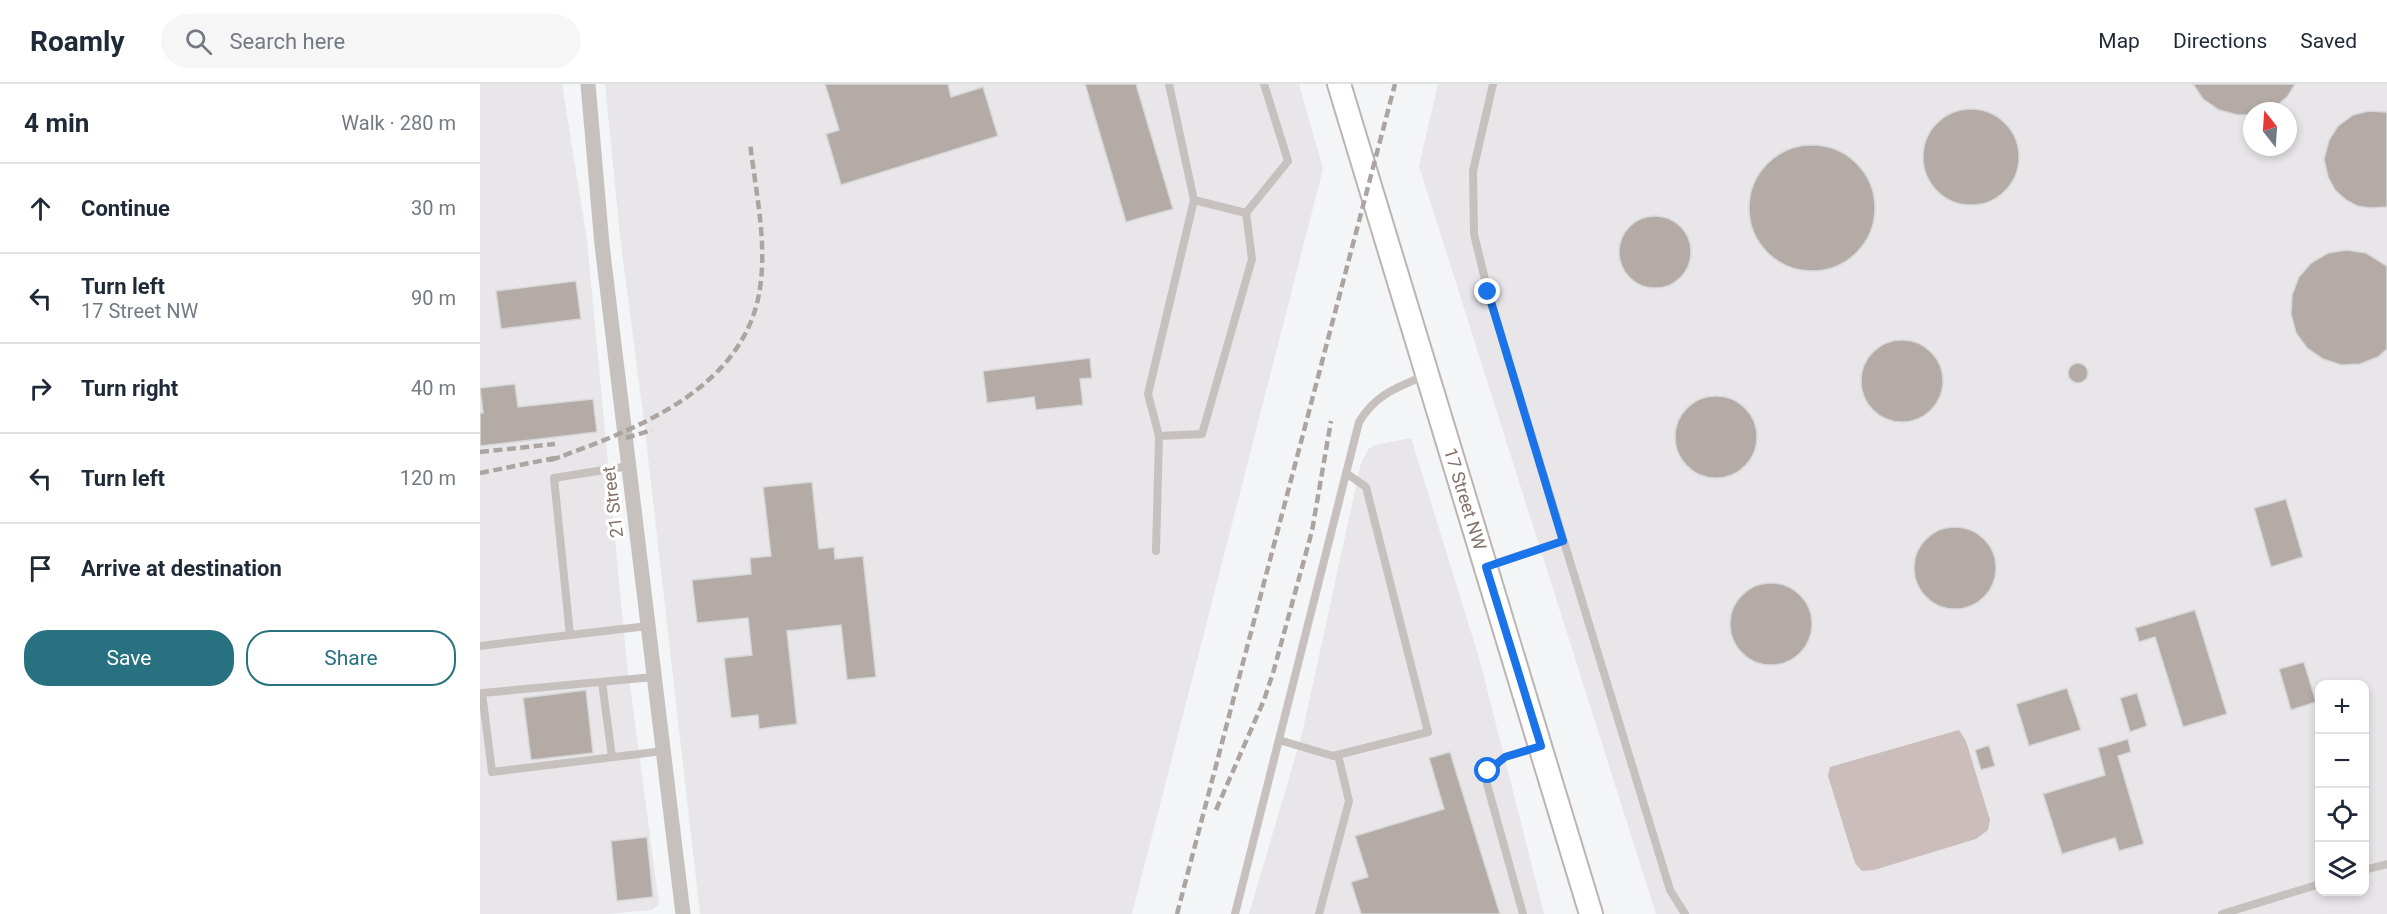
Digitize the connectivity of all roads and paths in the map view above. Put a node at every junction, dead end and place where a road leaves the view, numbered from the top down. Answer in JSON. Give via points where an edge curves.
{"nodes":[{"id":1,"x":588,"y":84,"type":"edge"},
{"id":2,"x":1169,"y":84,"type":"edge"},
{"id":3,"x":1264,"y":84,"type":"edge"},
{"id":4,"x":1339,"y":84,"type":"edge"},
{"id":5,"x":1493,"y":84,"type":"edge"},
{"id":6,"x":1194,"y":200,"type":"junction"},
{"id":7,"x":1246,"y":213,"type":"junction"},
{"id":8,"x":1427,"y":375,"type":"junction"},
{"id":9,"x":1159,"y":436,"type":"junction"},
{"id":10,"x":629,"y":466,"type":"junction"},
{"id":11,"x":1346,"y":473,"type":"junction"},
{"id":12,"x":1563,"y":541,"type":"junction"},
{"id":13,"x":1156,"y":551,"type":"dead end"},
{"id":14,"x":1486,"y":567,"type":"junction"},
{"id":15,"x":648,"y":626,"type":"junction"},
{"id":16,"x":570,"y":635,"type":"junction"},
{"id":17,"x":480,"y":646,"type":"edge"},
{"id":18,"x":654,"y":677,"type":"junction"},
{"id":19,"x":602,"y":682,"type":"junction"},
{"id":20,"x":1279,"y":740,"type":"junction"},
{"id":21,"x":1541,"y":746,"type":"junction"},
{"id":22,"x":663,"y":751,"type":"junction"},
{"id":23,"x":1338,"y":755,"type":"junction"},
{"id":24,"x":612,"y":758,"type":"junction"},
{"id":25,"x":2387,"y":864,"type":"edge"},
{"id":26,"x":2369,"y":869,"type":"edge"},
{"id":27,"x":2315,"y":885,"type":"edge"},
{"id":28,"x":683,"y":914,"type":"edge"},
{"id":29,"x":1235,"y":914,"type":"edge"},
{"id":30,"x":1319,"y":914,"type":"edge"},
{"id":31,"x":1523,"y":914,"type":"edge"},
{"id":32,"x":1591,"y":914,"type":"edge"},
{"id":33,"x":1685,"y":914,"type":"edge"},
{"id":34,"x":2222,"y":914,"type":"edge"}],
"edges":[{"from":1,"to":10,"type":"street","name":"21 Street"},
{"from":2,"to":6,"type":"lane"},
{"from":3,"to":7,"type":"lane","via":[[1288,161]]},
{"from":4,"to":8,"type":"main road","name":"17 Street NW"},
{"from":5,"to":12,"type":"lane","via":[[1473,171],[1474,234]]},
{"from":6,"to":7,"type":"lane"},
{"from":6,"to":9,"type":"lane","via":[[1148,394]]},
{"from":7,"to":9,"type":"lane","via":[[1252,260],[1202,434]]},
{"from":8,"to":11,"type":"lane","via":[[1385,393],[1367,409],[1359,422]]},
{"from":8,"to":14,"type":"main road","name":"17 Street NW"},
{"from":9,"to":13,"type":"lane"},
{"from":10,"to":15,"type":"street","name":"21 Street"},
{"from":10,"to":16,"type":"lane","via":[[554,478]]},
{"from":11,"to":20,"type":"lane"},
{"from":11,"to":23,"type":"lane","via":[[1366,487],[1428,732]]},
{"from":12,"to":14,"type":"lane"},
{"from":12,"to":33,"type":"lane","via":[[1670,890]]},
{"from":14,"to":21,"type":"main road","name":"17 Street NW"},
{"from":15,"to":16,"type":"lane"},
{"from":15,"to":18,"type":"street","name":"21 Street"},
{"from":16,"to":17,"type":"lane"},
{"from":18,"to":19,"type":"lane"},
{"from":18,"to":22,"type":"street","name":"21 Street"},
{"from":19,"to":24,"type":"lane"},
{"from":19,"to":24,"type":"lane","via":[[482,693],[492,772]]},
{"from":20,"to":23,"type":"lane"},
{"from":20,"to":29,"type":"lane"},
{"from":21,"to":31,"type":"lane","via":[[1505,757],[1488,771],[1487,784]]},
{"from":21,"to":32,"type":"main road","name":"17 Street NW"},
{"from":22,"to":24,"type":"lane"},
{"from":22,"to":28,"type":"street","name":"21 Street"},
{"from":23,"to":30,"type":"lane","via":[[1349,801]]},
{"from":25,"to":26,"type":"lane"},
{"from":27,"to":34,"type":"lane"}]}
